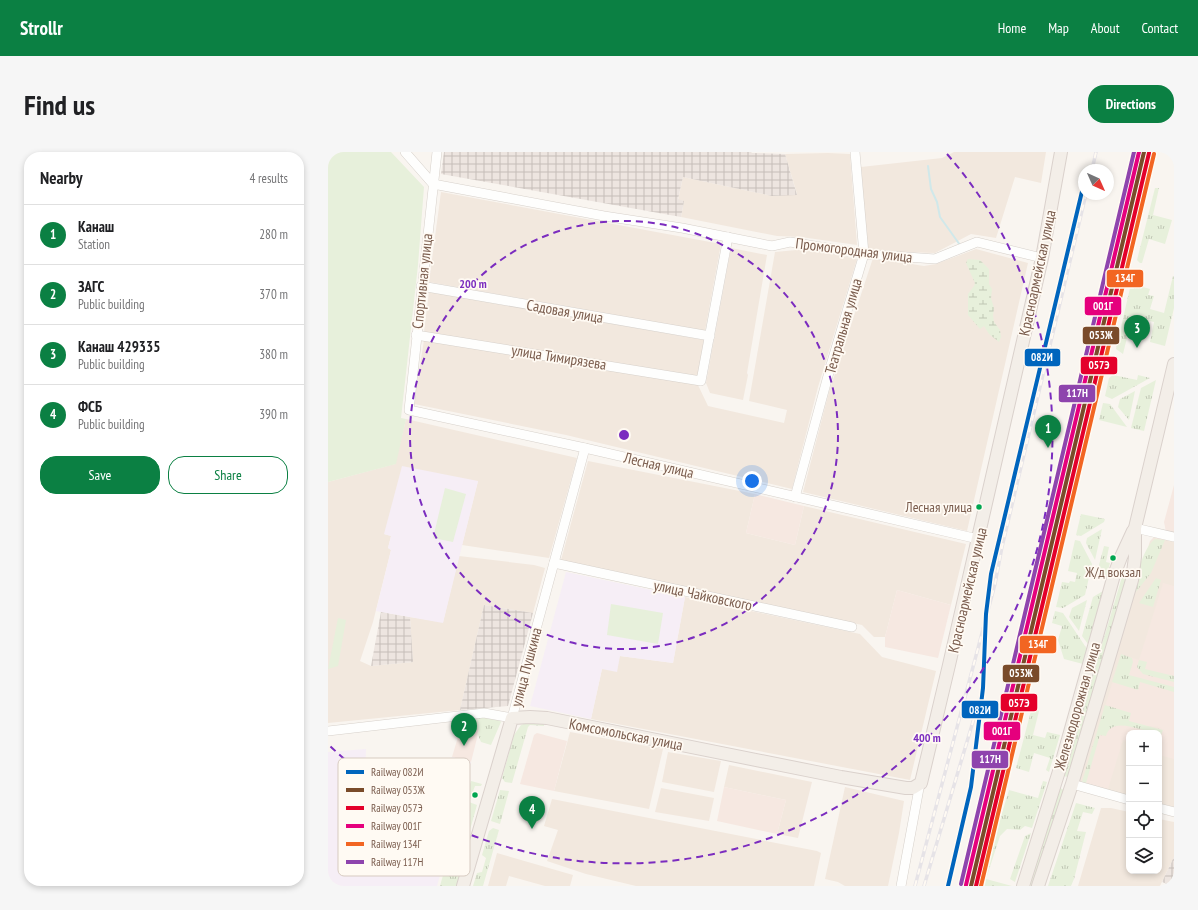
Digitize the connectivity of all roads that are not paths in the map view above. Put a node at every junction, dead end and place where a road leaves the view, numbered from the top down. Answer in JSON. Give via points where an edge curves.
{"nodes":[{"id":1,"x":405,"y":152,"type":"edge"},
{"id":2,"x":437,"y":152,"type":"edge"},
{"id":3,"x":855,"y":152,"type":"edge"},
{"id":4,"x":1061,"y":152,"type":"edge"},
{"id":5,"x":433,"y":184,"type":"junction"},
{"id":6,"x":728,"y":237,"type":"junction"},
{"id":7,"x":864,"y":254,"type":"junction"},
{"id":8,"x":1042,"y":258,"type":"junction"},
{"id":9,"x":421,"y":286,"type":"junction"},
{"id":10,"x":416,"y":334,"type":"junction"},
{"id":11,"x":710,"y":336,"type":"junction"},
{"id":12,"x":1174,"y":364,"type":"edge"},
{"id":13,"x":409,"y":410,"type":"joint"},
{"id":14,"x":585,"y":448,"type":"junction"},
{"id":15,"x":795,"y":497,"type":"junction"},
{"id":16,"x":1135,"y":528,"type":"junction"},
{"id":17,"x":1174,"y":537,"type":"edge"},
{"id":18,"x":978,"y":539,"type":"junction"},
{"id":19,"x":554,"y":563,"type":"junction"},
{"id":20,"x":852,"y":627,"type":"dead end"},
{"id":21,"x":512,"y":718,"type":"junction"},
{"id":22,"x":328,"y":731,"type":"edge"},
{"id":23,"x":1056,"y":780,"type":"junction"},
{"id":24,"x":920,"y":783,"type":"junction"},
{"id":25,"x":1072,"y":784,"type":"junction"},
{"id":26,"x":906,"y":788,"type":"junction"},
{"id":27,"x":1126,"y":799,"type":"edge"},
{"id":28,"x":916,"y":806,"type":"junction"},
{"id":29,"x":1162,"y":809,"type":"edge"},
{"id":30,"x":1174,"y":812,"type":"edge"},
{"id":31,"x":481,"y":821,"type":"joint"},
{"id":32,"x":470,"y":861,"type":"edge"},
{"id":33,"x":466,"y":876,"type":"edge"},
{"id":34,"x":463,"y":886,"type":"edge"},
{"id":35,"x":901,"y":886,"type":"edge"},
{"id":36,"x":1023,"y":886,"type":"edge"},
{"id":37,"x":1038,"y":886,"type":"edge"}],
"edges":[{"from":1,"to":5,"type":"street"},
{"from":2,"to":5,"type":"street","name":"Спортивная улица"},
{"from":3,"to":7,"type":"street","name":"Театральная улица"},
{"from":4,"to":8,"type":"main road","name":"Красноармейская улица"},
{"from":5,"to":6,"type":"street","name":"Промогородная улица"},
{"from":5,"to":9,"type":"street","name":"Спортивная улица"},
{"from":6,"to":7,"type":"street","name":"Промогородная улица","via":[[772,246],[790,242]]},
{"from":6,"to":11,"type":"street"},
{"from":7,"to":8,"type":"street","name":"Промогородная улица","via":[[934,259],[977,242]]},
{"from":7,"to":15,"type":"street","name":"Театральная улица"},
{"from":8,"to":18,"type":"main road","name":"Красноармейская улица"},
{"from":9,"to":10,"type":"street","name":"Спортивная улица"},
{"from":9,"to":11,"type":"street","name":"Садовая улица"},
{"from":10,"to":11,"type":"street","name":"улица Тимирязева","via":[[701,381]]},
{"from":10,"to":13,"type":"street","name":"Спортивная улица"},
{"from":12,"to":16,"type":"main road","name":"Железнодорожная улица"},
{"from":13,"to":14,"type":"street","name":"Лесная улица"},
{"from":14,"to":15,"type":"street","name":"Лесная улица"},
{"from":14,"to":19,"type":"street","name":"улица Пушкина"},
{"from":15,"to":18,"type":"street","name":"Лесная улица"},
{"from":16,"to":17,"type":"street"},
{"from":16,"to":23,"type":"main road","name":"Железнодорожная улица","via":[[1114,575]]},
{"from":16,"to":25,"type":"main road","name":"Железнодорожная улица","via":[[1132,580]]},
{"from":18,"to":24,"type":"main road","name":"Красноармейская улица"},
{"from":19,"to":20,"type":"street","name":"улица Чайковского"},
{"from":19,"to":21,"type":"street","name":"улица Пушкина"},
{"from":21,"to":22,"type":"street","name":"Комсомольская улица","via":[[484,713]]},
{"from":21,"to":26,"type":"main road","name":"Комсомольская улица","via":[[548,718]]},
{"from":21,"to":31,"type":"main road","name":"улица Пушкина"},
{"from":23,"to":25,"type":"main road"},
{"from":23,"to":36,"type":"main road","name":"Железнодорожная улица"},
{"from":24,"to":26,"type":"main road","name":"Комсомольская улица","via":[[913,788]]},
{"from":24,"to":28,"type":"street","name":"Красноармейская улица"},
{"from":25,"to":27,"type":"street"},
{"from":25,"to":37,"type":"main road","name":"Железнодорожная улица"},
{"from":26,"to":28,"type":"street"},
{"from":28,"to":35,"type":"street","name":"Красноармейская улица"},
{"from":29,"to":30,"type":"street"},
{"from":31,"to":32,"type":"street","name":"улица Пушкина"},
{"from":33,"to":34,"type":"street","name":"улица Пушкина"}]}
